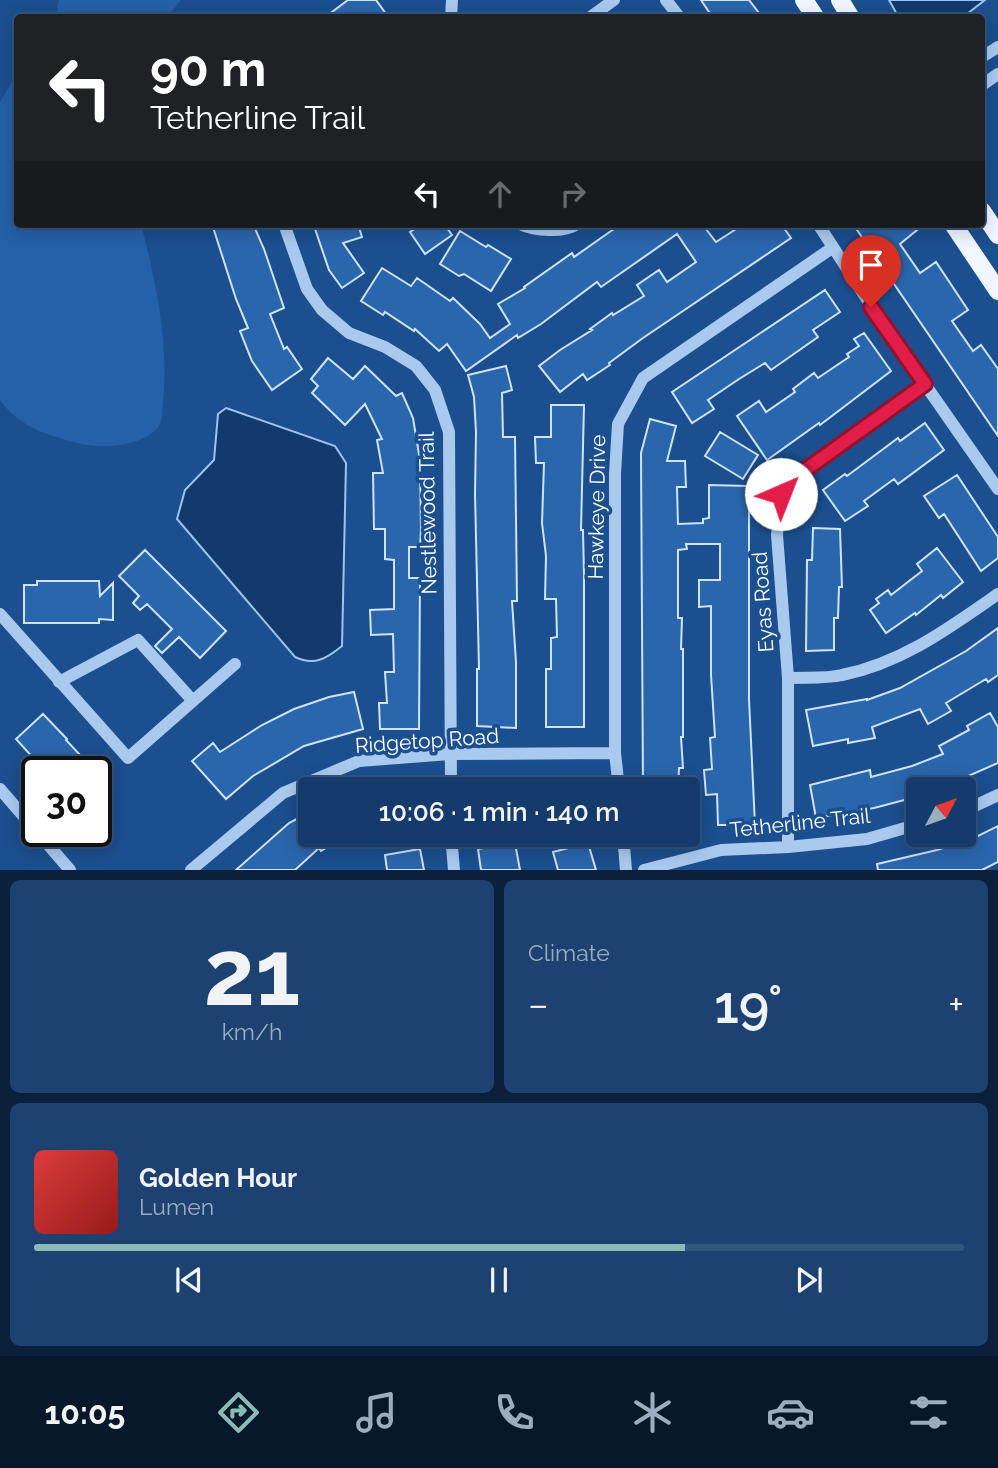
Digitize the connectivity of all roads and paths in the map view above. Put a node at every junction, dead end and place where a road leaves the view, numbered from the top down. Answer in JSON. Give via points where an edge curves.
{"nodes":[{"id":1,"x":614,"y":0,"type":"edge"},
{"id":2,"x":666,"y":0,"type":"edge"},
{"id":3,"x":595,"y":14,"type":"edge"},
{"id":4,"x":677,"y":14,"type":"edge"},
{"id":5,"x":985,"y":216,"type":"edge"},
{"id":6,"x":285,"y":228,"type":"edge"},
{"id":7,"x":529,"y":228,"type":"edge"},
{"id":8,"x":572,"y":228,"type":"edge"},
{"id":9,"x":820,"y":228,"type":"edge"},
{"id":10,"x":956,"y":228,"type":"edge"},
{"id":11,"x":998,"y":235,"type":"edge"},
{"id":12,"x":832,"y":248,"type":"junction"},
{"id":13,"x":998,"y":291,"type":"edge"},
{"id":14,"x":925,"y":384,"type":"junction"},
{"id":15,"x":998,"y":489,"type":"edge"},
{"id":16,"x":998,"y":594,"type":"edge"},
{"id":17,"x":0,"y":614,"type":"edge"},
{"id":18,"x":235,"y":664,"type":"dead end"},
{"id":19,"x":788,"y":678,"type":"junction"},
{"id":20,"x":59,"y":682,"type":"junction"},
{"id":21,"x":192,"y":701,"type":"junction"},
{"id":22,"x":615,"y":753,"type":"junction"},
{"id":23,"x":450,"y":754,"type":"junction"},
{"id":24,"x":451,"y":777,"type":"edge"},
{"id":25,"x":617,"y":777,"type":"edge"},
{"id":26,"x":0,"y":789,"type":"edge"},
{"id":27,"x":998,"y":794,"type":"edge"},
{"id":28,"x":976,"y":805,"type":"edge"},
{"id":29,"x":906,"y":828,"type":"edge"},
{"id":30,"x":452,"y":847,"type":"edge"},
{"id":31,"x":624,"y":847,"type":"edge"},
{"id":32,"x":788,"y":847,"type":"junction"},
{"id":33,"x":70,"y":870,"type":"edge"},
{"id":34,"x":191,"y":870,"type":"edge"},
{"id":35,"x":454,"y":870,"type":"edge"},
{"id":36,"x":626,"y":870,"type":"edge"},
{"id":37,"x":644,"y":870,"type":"edge"}],
"edges":[{"from":1,"to":3,"type":"street"},
{"from":2,"to":4,"type":"street"},
{"from":5,"to":11,"type":"main road"},
{"from":6,"to":23,"type":"street","name":"Nestlewood Trail","via":[[307,289],[322,310],[349,333],[416,366],[435,390],[449,432]]},
{"from":7,"to":8,"type":"street"},
{"from":9,"to":12,"type":"street"},
{"from":10,"to":13,"type":"main road"},
{"from":12,"to":14,"type":"street"},
{"from":12,"to":22,"type":"street","name":"Hawkeye Drive","via":[[643,379],[618,424]]},
{"from":14,"to":15,"type":"street"},
{"from":14,"to":19,"type":"street","name":"Eyas Road","via":[[797,476],[781,494],[777,536]]},
{"from":16,"to":19,"type":"street","via":[[931,641],[880,665],[839,676]]},
{"from":17,"to":20,"type":"street"},
{"from":18,"to":21,"type":"street"},
{"from":19,"to":32,"type":"street","name":"Eyas Road"},
{"from":20,"to":21,"type":"street","via":[[138,640]]},
{"from":20,"to":21,"type":"street","via":[[128,758]]},
{"from":22,"to":23,"type":"street","name":"Ridgetop Road"},
{"from":22,"to":25,"type":"street","name":"Hawkeye Drive"},
{"from":23,"to":24,"type":"street","name":"Nestlewood Trail"},
{"from":23,"to":34,"type":"street","name":"Ridgetop Road","via":[[359,761],[283,793]]},
{"from":26,"to":33,"type":"street"},
{"from":27,"to":28,"type":"street"},
{"from":29,"to":32,"type":"street","name":"Tetherline Trail","via":[[867,839]]},
{"from":30,"to":35,"type":"street"},
{"from":31,"to":36,"type":"street"},
{"from":32,"to":37,"type":"street","name":"Tetherline Trail","via":[[722,850]]}]}
